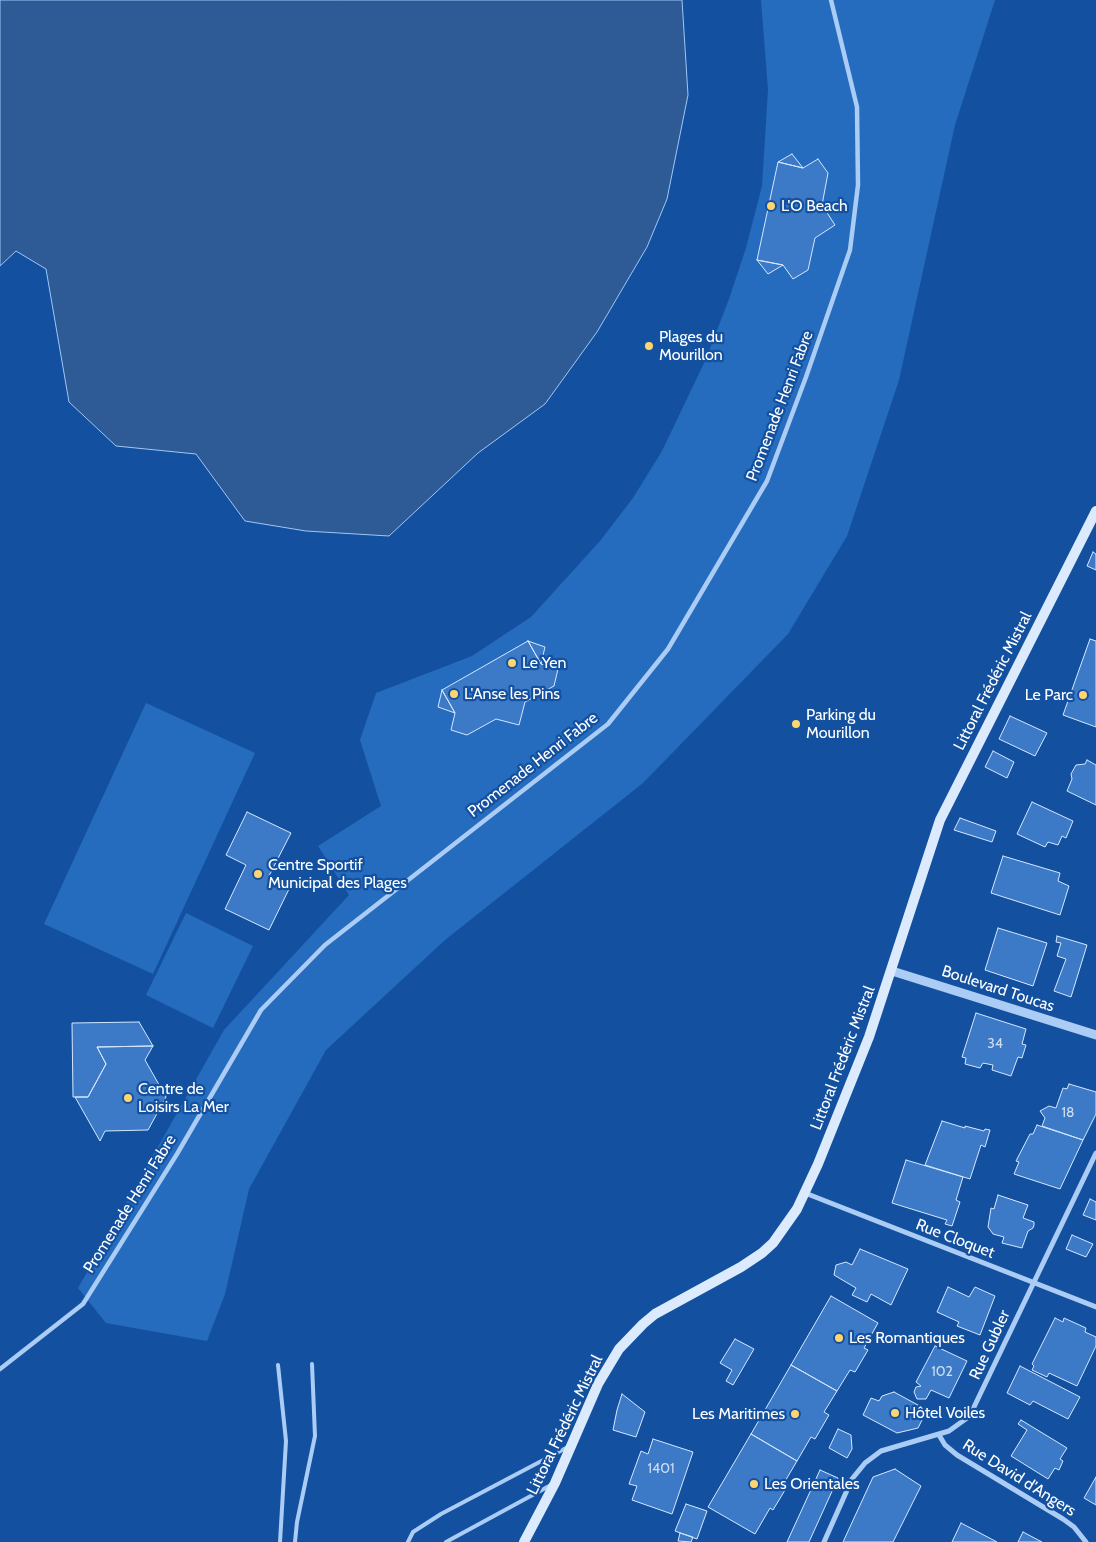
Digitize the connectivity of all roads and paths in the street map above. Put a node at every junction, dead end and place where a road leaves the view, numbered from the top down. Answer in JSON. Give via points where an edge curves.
{"nodes":[{"id":1,"x":831,"y":0,"type":"edge"},
{"id":2,"x":1096,"y":511,"type":"edge"},
{"id":3,"x":892,"y":971,"type":"junction"},
{"id":4,"x":1096,"y":1035,"type":"edge"},
{"id":5,"x":1096,"y":1153,"type":"edge"},
{"id":6,"x":805,"y":1194,"type":"junction"},
{"id":7,"x":1033,"y":1283,"type":"junction"},
{"id":8,"x":1096,"y":1307,"type":"edge"},
{"id":9,"x":312,"y":1364,"type":"dead end"},
{"id":10,"x":278,"y":1365,"type":"dead end"},
{"id":11,"x":0,"y":1369,"type":"edge"},
{"id":12,"x":939,"y":1435,"type":"junction"},
{"id":13,"x":573,"y":1445,"type":"junction"},
{"id":14,"x":555,"y":1483,"type":"junction"},
{"id":15,"x":280,"y":1542,"type":"edge"},
{"id":16,"x":295,"y":1542,"type":"edge"},
{"id":17,"x":408,"y":1542,"type":"edge"},
{"id":18,"x":446,"y":1542,"type":"edge"},
{"id":19,"x":524,"y":1542,"type":"edge"},
{"id":20,"x":824,"y":1542,"type":"edge"},
{"id":21,"x":1086,"y":1542,"type":"edge"}],
"edges":[{"from":1,"to":11,"type":"street","name":"Promenade Henri Fabre","via":[[857,107],[858,185],[850,250],[767,481],[668,649],[608,724],[325,945],[261,1010],[83,1304]]},
{"from":2,"to":3,"type":"main road","name":"Littoral Frédéric Mistral","via":[[948,802],[934,835]]},
{"from":3,"to":4,"type":"street","name":"Boulevard Toucas"},
{"from":3,"to":6,"type":"main road","name":"Littoral Frédéric Mistral","via":[[856,1074]]},
{"from":5,"to":7,"type":"street","name":"Rue Gubler"},
{"from":6,"to":7,"type":"street","name":"Rue Cloquet"},
{"from":6,"to":13,"type":"main road","name":"Littoral Frédéric Mistral","via":[[781,1232],[762,1253],[670,1304],[642,1324],[607,1368]]},
{"from":7,"to":8,"type":"street","name":"Rue Cloquet"},
{"from":7,"to":12,"type":"street","name":"Rue Gubler","via":[[973,1409],[958,1425]]},
{"from":9,"to":16,"type":"lane","via":[[315,1436]]},
{"from":10,"to":15,"type":"lane","via":[[286,1441]]},
{"from":12,"to":20,"type":"street","name":"Rue Gubler","via":[[886,1449],[865,1463],[848,1486]]},
{"from":12,"to":21,"type":"street","name":"Rue David d'Angers","via":[[957,1455],[1063,1519]]},
{"from":13,"to":14,"type":"main road","name":"Littoral Frédéric Mistral"},
{"from":13,"to":17,"type":"lane","via":[[441,1514],[413,1532]]},
{"from":14,"to":18,"type":"lane"},
{"from":14,"to":19,"type":"main road","name":"Littoral Frédéric Mistral"}]}
